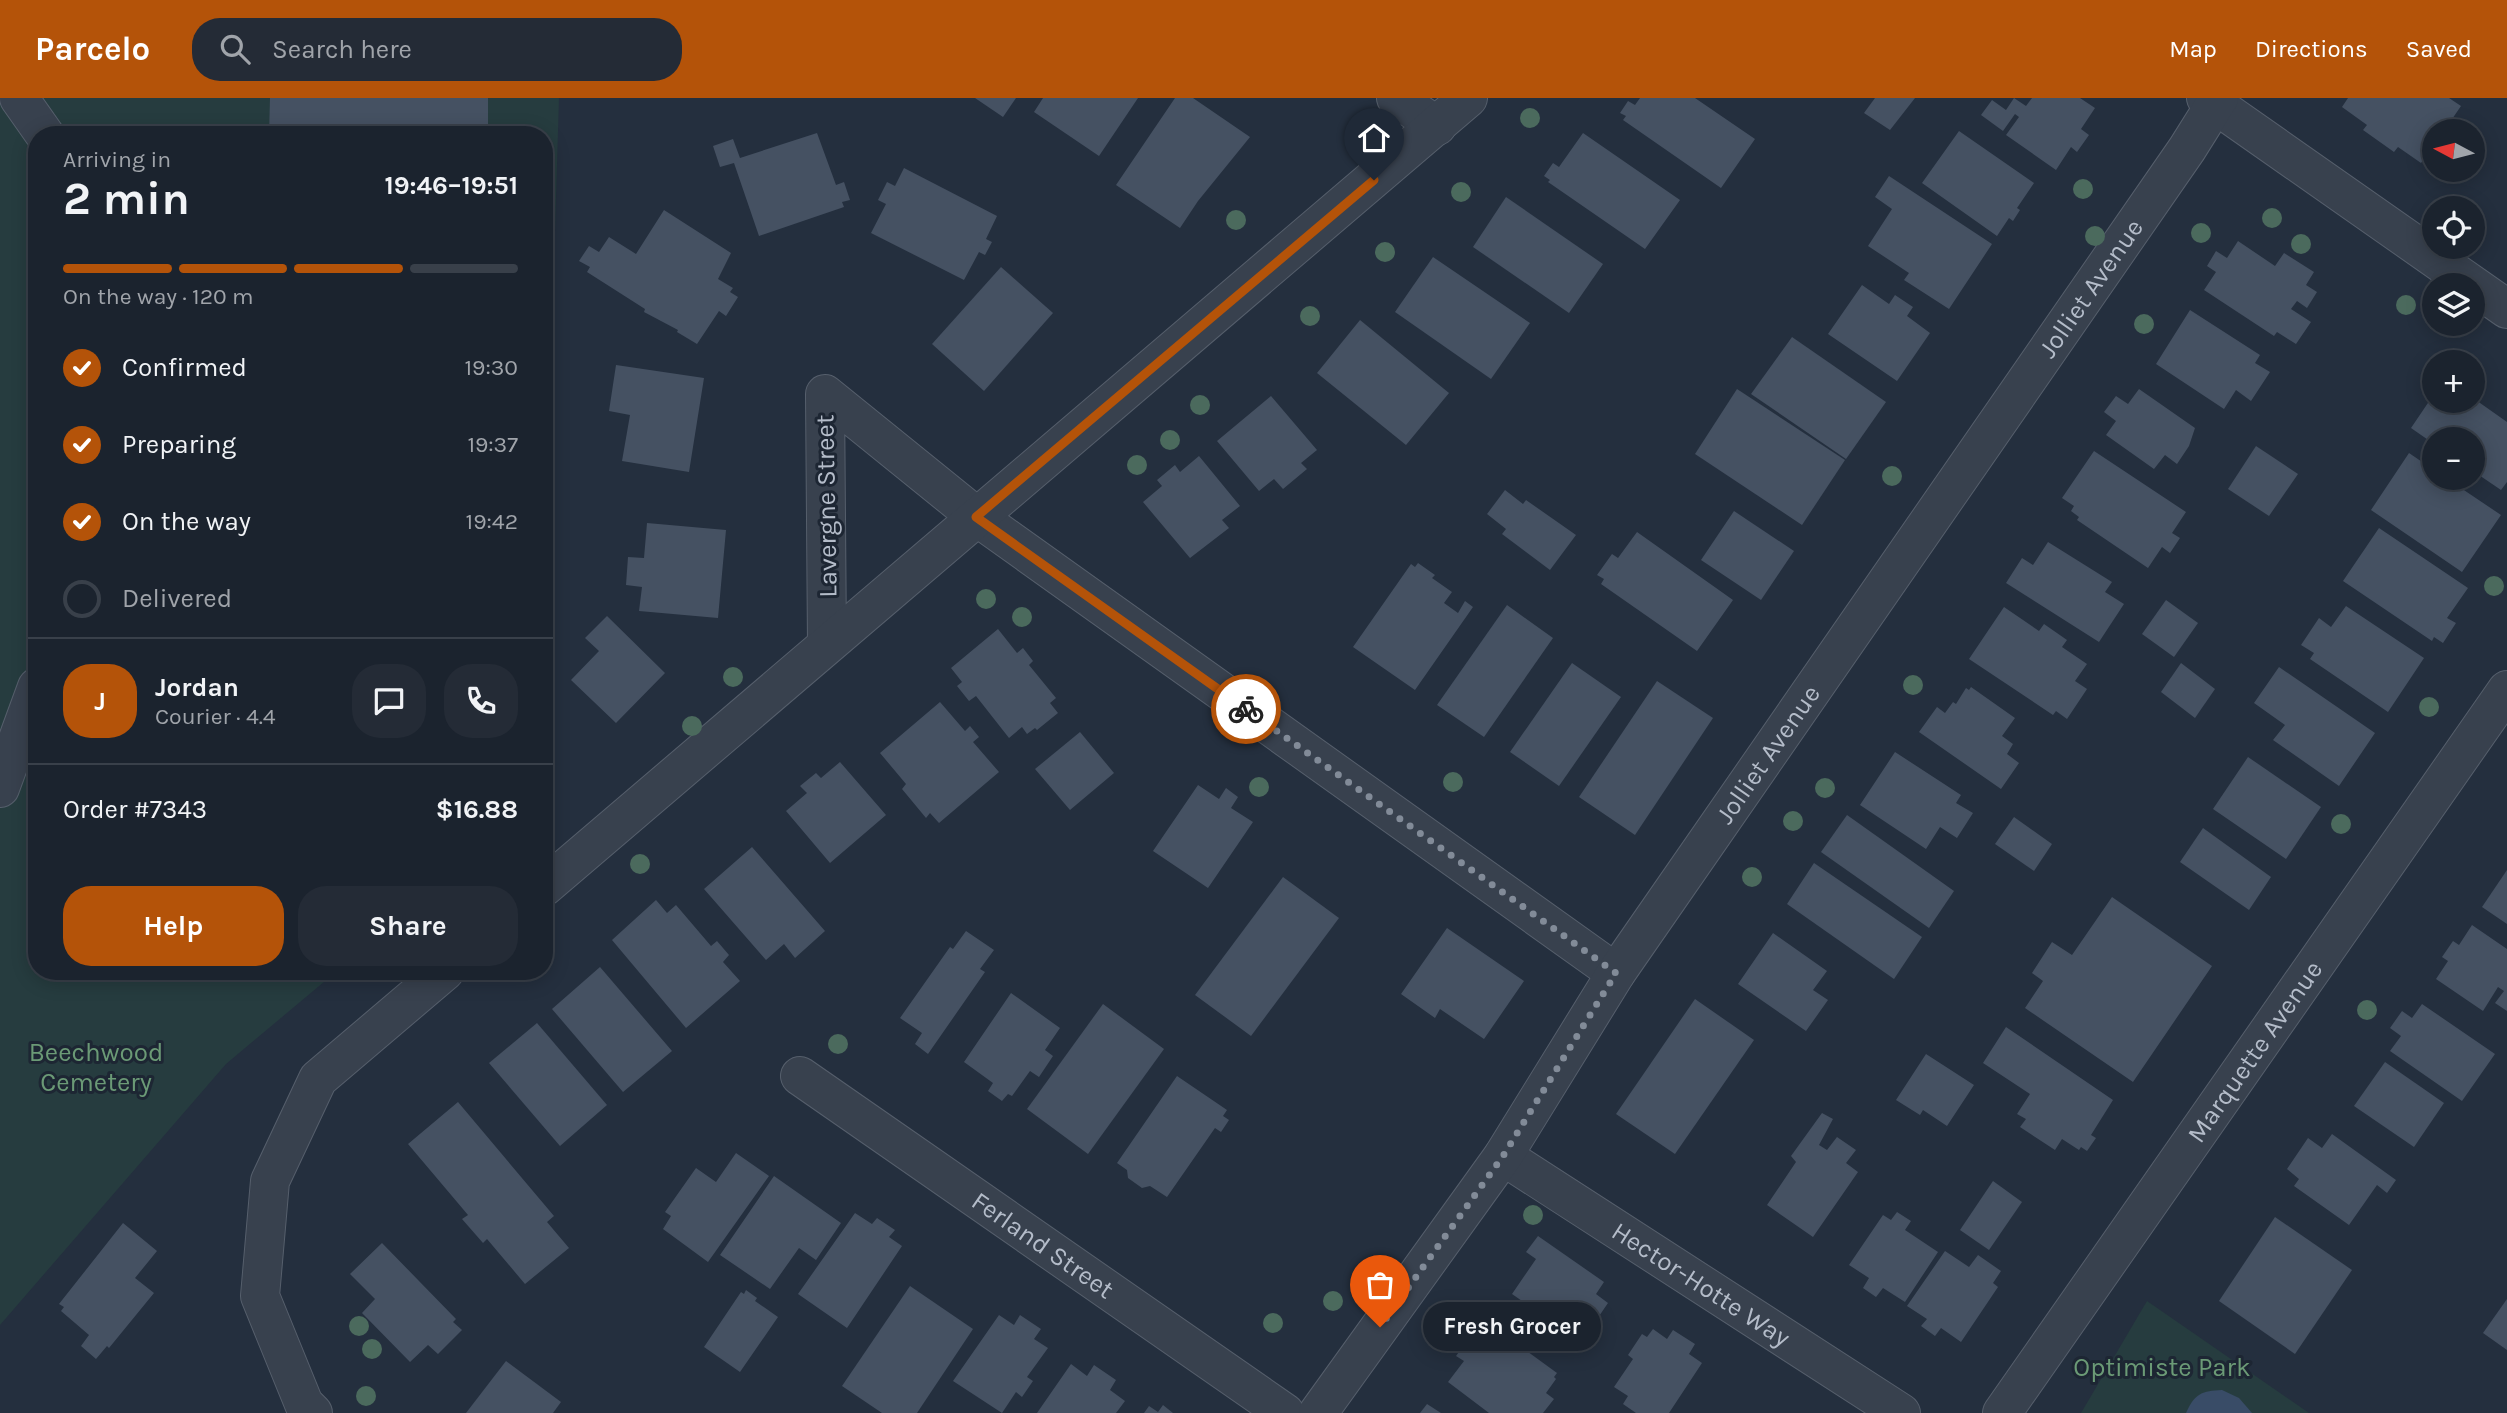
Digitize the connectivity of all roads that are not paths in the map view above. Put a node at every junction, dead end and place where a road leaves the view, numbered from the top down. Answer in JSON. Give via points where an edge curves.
{"nodes":[{"id":1,"x":19,"y":98,"type":"edge"},
{"id":2,"x":1396,"y":98,"type":"edge"},
{"id":3,"x":1468,"y":98,"type":"edge"},
{"id":4,"x":2214,"y":100,"type":"edge"},
{"id":5,"x":39,"y":126,"type":"edge"},
{"id":6,"x":1437,"y":126,"type":"junction"},
{"id":7,"x":2507,"y":309,"type":"edge"},
{"id":8,"x":976,"y":517,"type":"junction"},
{"id":9,"x":827,"y":644,"type":"junction"},
{"id":10,"x":2507,"y":690,"type":"edge"},
{"id":11,"x":28,"y":712,"type":"edge"},
{"id":12,"x":0,"y":788,"type":"edge"},
{"id":13,"x":553,"y":879,"type":"edge"},
{"id":14,"x":1616,"y":973,"type":"junction"},
{"id":15,"x":434,"y":980,"type":"edge"},
{"id":16,"x":800,"y":1076,"type":"dead end"},
{"id":17,"x":1503,"y":1156,"type":"junction"},
{"id":18,"x":313,"y":1413,"type":"edge"},
{"id":19,"x":1285,"y":1413,"type":"edge"},
{"id":20,"x":1318,"y":1413,"type":"edge"},
{"id":21,"x":1901,"y":1413,"type":"edge"},
{"id":22,"x":2002,"y":1413,"type":"edge"}],
"edges":[{"from":1,"to":5,"type":"street"},
{"from":2,"to":6,"type":"street"},
{"from":3,"to":6,"type":"street","name":"Lavergne Street"},
{"from":4,"to":7,"type":"street"},
{"from":4,"to":14,"type":"street","name":"Jolliet Avenue","via":[[2187,149]]},
{"from":6,"to":8,"type":"street","name":"Lavergne Street"},
{"from":8,"to":9,"type":"street","name":"Lavergne Street"},
{"from":8,"to":9,"type":"street","name":"Lavergne Street","via":[[825,394]]},
{"from":8,"to":14,"type":"street"},
{"from":9,"to":13,"type":"street","name":"Lavergne Street"},
{"from":10,"to":22,"type":"street","name":"Marquette Avenue"},
{"from":11,"to":12,"type":"street"},
{"from":14,"to":17,"type":"street","name":"Jolliet Avenue"},
{"from":15,"to":18,"type":"street","via":[[317,1079],[270,1181],[260,1296],[304,1404]]},
{"from":16,"to":19,"type":"street","name":"Ferland Street"},
{"from":17,"to":20,"type":"street","name":"Jolliet Avenue"},
{"from":17,"to":21,"type":"street","name":"Hector-Hotte Way"}]}
